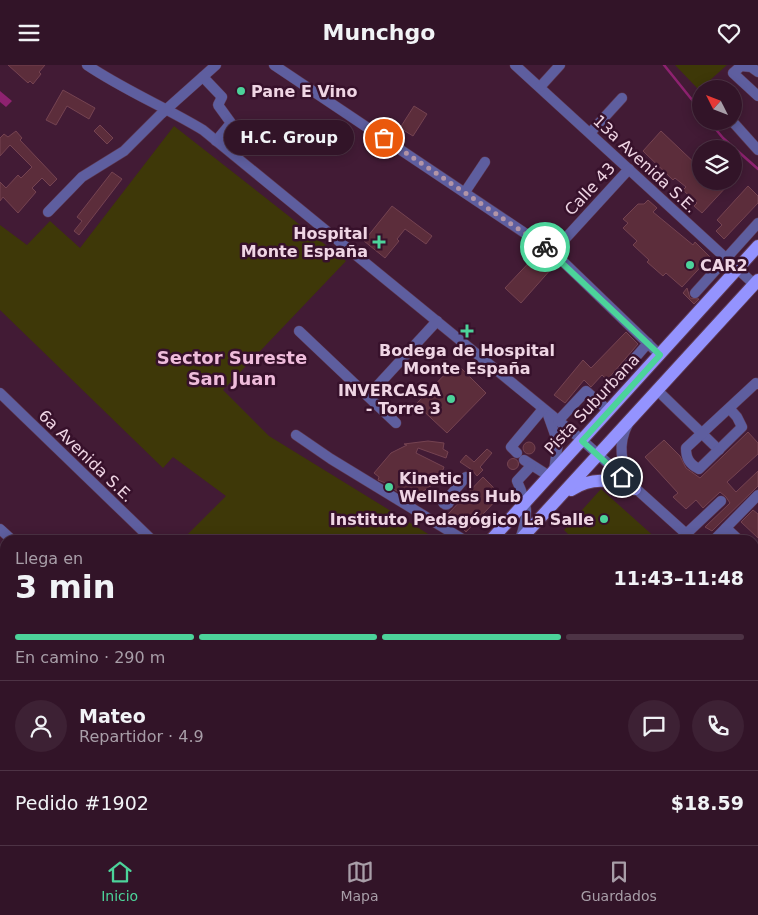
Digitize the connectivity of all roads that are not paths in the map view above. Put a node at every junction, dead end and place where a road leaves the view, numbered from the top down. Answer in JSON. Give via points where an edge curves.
{"nodes":[{"id":1,"x":87,"y":65,"type":"edge"},
{"id":2,"x":216,"y":65,"type":"edge"},
{"id":3,"x":274,"y":65,"type":"edge"},
{"id":4,"x":515,"y":65,"type":"edge"},
{"id":5,"x":560,"y":65,"type":"edge"},
{"id":6,"x":758,"y":72,"type":"edge"},
{"id":7,"x":203,"y":77,"type":"junction"},
{"id":8,"x":540,"y":87,"type":"junction"},
{"id":9,"x":758,"y":96,"type":"edge"},
{"id":10,"x":622,"y":98,"type":"dead end"},
{"id":11,"x":168,"y":108,"type":"junction"},
{"id":12,"x":740,"y":130,"type":"edge"},
{"id":13,"x":590,"y":133,"type":"junction"},
{"id":14,"x":216,"y":141,"type":"junction"},
{"id":15,"x":758,"y":150,"type":"edge"},
{"id":16,"x":485,"y":161,"type":"dead end"},
{"id":17,"x":629,"y":169,"type":"junction"},
{"id":18,"x":466,"y":192,"type":"junction"},
{"id":19,"x":48,"y":212,"type":"dead end"},
{"id":20,"x":758,"y":223,"type":"edge"},
{"id":21,"x":758,"y":246,"type":"edge"},
{"id":22,"x":553,"y":252,"type":"junction"},
{"id":23,"x":725,"y":259,"type":"junction"},
{"id":24,"x":737,"y":270,"type":"junction"},
{"id":25,"x":756,"y":282,"type":"edge"},
{"id":26,"x":695,"y":293,"type":"dead end"},
{"id":27,"x":437,"y":321,"type":"junction"},
{"id":28,"x":299,"y":331,"type":"dead end"},
{"id":29,"x":648,"y":343,"type":"junction"},
{"id":30,"x":660,"y":355,"type":"junction"},
{"id":31,"x":615,"y":381,"type":"dead end"},
{"id":32,"x":758,"y":385,"type":"edge"},
{"id":33,"x":657,"y":390,"type":"junction"},
{"id":34,"x":0,"y":393,"type":"edge"},
{"id":35,"x":368,"y":396,"type":"junction"},
{"id":36,"x":729,"y":408,"type":"junction"},
{"id":37,"x":545,"y":411,"type":"junction"},
{"id":38,"x":609,"y":411,"type":"junction"},
{"id":39,"x":634,"y":415,"type":"junction"},
{"id":40,"x":558,"y":421,"type":"junction"},
{"id":41,"x":396,"y":423,"type":"dead end"},
{"id":42,"x":702,"y":433,"type":"junction"},
{"id":43,"x":296,"y":435,"type":"dead end"},
{"id":44,"x":582,"y":441,"type":"junction"},
{"id":45,"x":719,"y":450,"type":"junction"},
{"id":46,"x":598,"y":455,"type":"junction"},
{"id":47,"x":524,"y":460,"type":"junction"},
{"id":48,"x":552,"y":473,"type":"junction"},
{"id":49,"x":466,"y":477,"type":"dead end"},
{"id":50,"x":635,"y":489,"type":"junction"},
{"id":51,"x":758,"y":495,"type":"edge"},
{"id":52,"x":526,"y":501,"type":"junction"},
{"id":53,"x":721,"y":501,"type":"dead end"},
{"id":54,"x":553,"y":504,"type":"junction"},
{"id":55,"x":432,"y":519,"type":"junction"},
{"id":56,"x":726,"y":528,"type":"junction"},
{"id":57,"x":147,"y":535,"type":"edge"},
{"id":58,"x":456,"y":535,"type":"edge"},
{"id":59,"x":495,"y":535,"type":"edge"},
{"id":60,"x":521,"y":535,"type":"edge"},
{"id":61,"x":525,"y":535,"type":"edge"},
{"id":62,"x":687,"y":535,"type":"edge"},
{"id":63,"x":691,"y":535,"type":"edge"},
{"id":64,"x":719,"y":535,"type":"edge"},
{"id":65,"x":734,"y":535,"type":"edge"}],
"edges":[{"from":1,"to":11,"type":"street"},
{"from":2,"to":7,"type":"street"},
{"from":3,"to":18,"type":"street"},
{"from":4,"to":8,"type":"street","name":"13a Avenida S.E."},
{"from":5,"to":8,"type":"street"},
{"from":6,"to":9,"type":"street","via":[[751,67],[740,66],[733,73]]},
{"from":7,"to":11,"type":"street"},
{"from":7,"to":14,"type":"street","via":[[222,97],[218,105],[231,123]]},
{"from":8,"to":13,"type":"street","name":"13a Avenida S.E."},
{"from":10,"to":13,"type":"street"},
{"from":11,"to":14,"type":"street"},
{"from":11,"to":19,"type":"street","via":[[124,151],[82,177]]},
{"from":12,"to":15,"type":"street"},
{"from":13,"to":17,"type":"street","name":"13a Avenida S.E."},
{"from":14,"to":27,"type":"street"},
{"from":16,"to":18,"type":"street"},
{"from":17,"to":22,"type":"street","name":"Calle 43"},
{"from":17,"to":23,"type":"street","name":"13a Avenida S.E."},
{"from":18,"to":22,"type":"street"},
{"from":20,"to":23,"type":"street"},
{"from":21,"to":24,"type":"main road","name":"Pista Suburbana"},
{"from":22,"to":29,"type":"street"},
{"from":23,"to":24,"type":"street","name":"13a Avenida S.E."},
{"from":23,"to":26,"type":"street"},
{"from":24,"to":25,"type":"street","name":"13a Avenida S.E."},
{"from":24,"to":30,"type":"main road","name":"Pista Suburbana"},
{"from":25,"to":33,"type":"main road"},
{"from":27,"to":35,"type":"street"},
{"from":27,"to":37,"type":"street"},
{"from":28,"to":35,"type":"street"},
{"from":29,"to":30,"type":"street"},
{"from":29,"to":31,"type":"street"},
{"from":30,"to":38,"type":"main road","name":"Pista Suburbana"},
{"from":32,"to":36,"type":"street","via":[[756,383]]},
{"from":33,"to":39,"type":"main road"},
{"from":33,"to":42,"type":"street"},
{"from":34,"to":57,"type":"street","name":"6a Avenida S.E."},
{"from":35,"to":41,"type":"street"},
{"from":36,"to":42,"type":"street"},
{"from":36,"to":45,"type":"street","via":[[742,427]]},
{"from":37,"to":40,"type":"street"},
{"from":37,"to":47,"type":"street","via":[[511,447]]},
{"from":37,"to":48,"type":"street","via":[[558,443]]},
{"from":38,"to":40,"type":"street","via":[[586,391]]},
{"from":38,"to":44,"type":"main road","name":"Pista Suburbana"},
{"from":39,"to":46,"type":"main road"},
{"from":39,"to":50,"type":"street","via":[[624,433],[621,448],[623,463]]},
{"from":40,"to":44,"type":"street"},
{"from":42,"to":45,"type":"street"},
{"from":42,"to":45,"type":"street","via":[[686,448],[686,458],[693,466],[699,469]]},
{"from":43,"to":55,"type":"street"},
{"from":44,"to":46,"type":"street"},
{"from":44,"to":48,"type":"main road","name":"Pista Suburbana"},
{"from":46,"to":50,"type":"street"},
{"from":46,"to":54,"type":"main road"},
{"from":47,"to":48,"type":"street"},
{"from":47,"to":52,"type":"street","via":[[517,481]]},
{"from":48,"to":52,"type":"main road","name":"Pista Suburbana"},
{"from":49,"to":55,"type":"street"},
{"from":50,"to":54,"type":"main road","via":[[610,480],[593,479]]},
{"from":50,"to":62,"type":"street"},
{"from":51,"to":56,"type":"street"},
{"from":52,"to":59,"type":"main road","name":"Pista Suburbana"},
{"from":52,"to":60,"type":"street","via":[[528,509]]},
{"from":53,"to":63,"type":"street"},
{"from":54,"to":61,"type":"main road"},
{"from":55,"to":58,"type":"street"},
{"from":56,"to":64,"type":"street"},
{"from":56,"to":65,"type":"street"}]}
